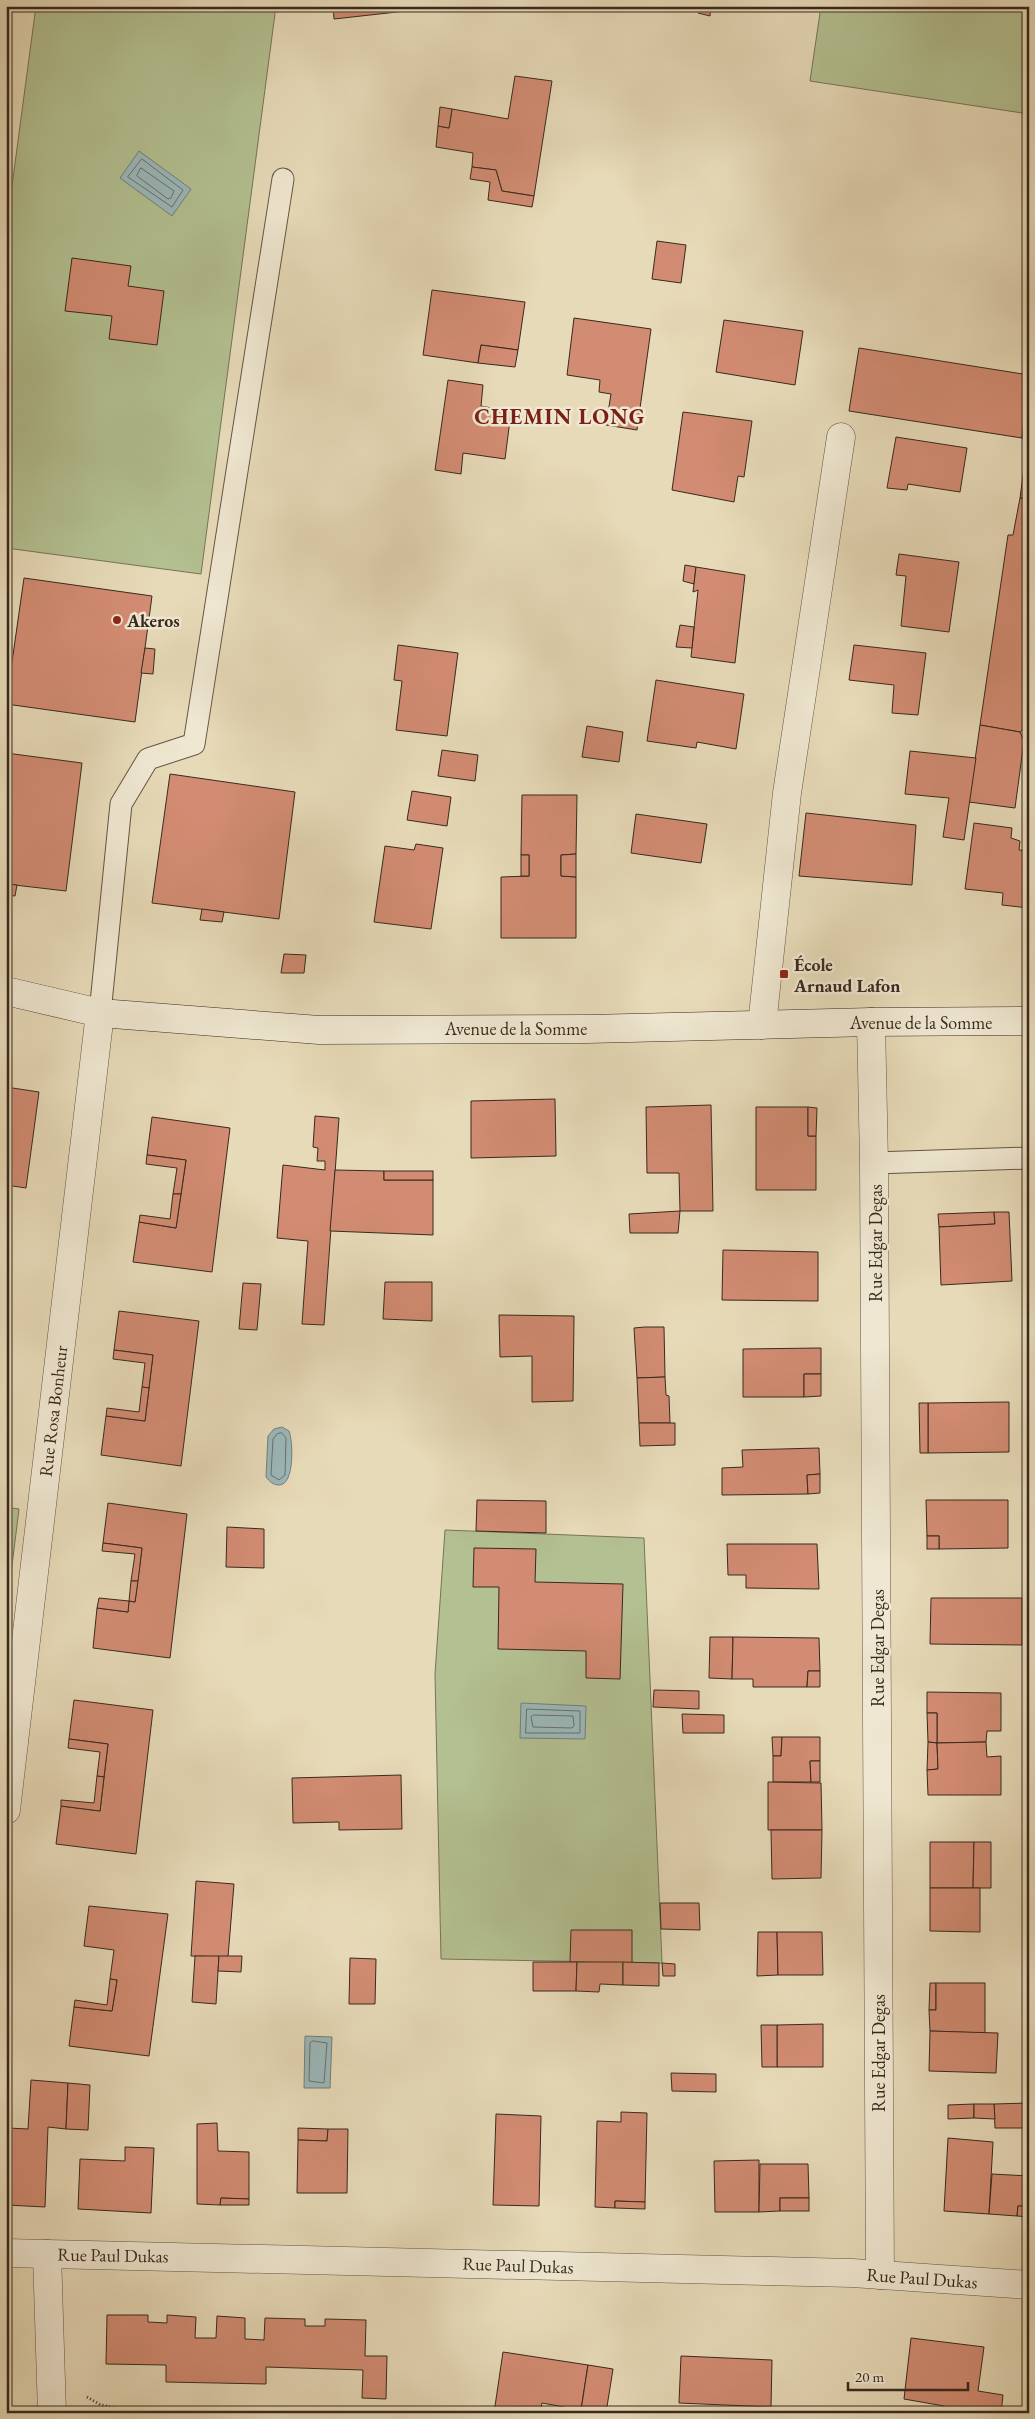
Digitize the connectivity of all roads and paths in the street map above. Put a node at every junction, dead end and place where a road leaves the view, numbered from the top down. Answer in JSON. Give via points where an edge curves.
{"nodes":[{"id":1,"x":283,"y":178,"type":"dead end"},
{"id":2,"x":841,"y":437,"type":"dead end"},
{"id":3,"x":6,"y":991,"type":"edge"},
{"id":4,"x":100,"y":1013,"type":"junction"},
{"id":5,"x":1029,"y":1021,"type":"edge"},
{"id":6,"x":871,"y":1022,"type":"junction"},
{"id":7,"x":762,"y":1025,"type":"junction"},
{"id":8,"x":1029,"y":1158,"type":"edge"},
{"id":9,"x":874,"y":1163,"type":"junction"},
{"id":10,"x":6,"y":1810,"type":"edge"},
{"id":11,"x":6,"y":2253,"type":"edge"},
{"id":12,"x":48,"y":2254,"type":"junction"},
{"id":13,"x":880,"y":2275,"type":"junction"},
{"id":14,"x":1029,"y":2285,"type":"edge"},
{"id":15,"x":52,"y":2413,"type":"edge"}],
"edges":[{"from":1,"to":4,"type":"lane","via":[[194,744],[148,759],[121,804]]},
{"from":2,"to":7,"type":"street","via":[[788,793]]},
{"from":3,"to":4,"type":"street","name":"Avenue de la Somme"},
{"from":4,"to":7,"type":"street","name":"Avenue de la Somme","via":[[319,1030]]},
{"from":4,"to":10,"type":"street","name":"Rue Rosa Bonheur"},
{"from":5,"to":6,"type":"street","name":"Avenue de la Somme"},
{"from":6,"to":7,"type":"street","name":"Avenue de la Somme"},
{"from":6,"to":9,"type":"street","name":"Rue Edgar Degas"},
{"from":8,"to":9,"type":"lane"},
{"from":9,"to":13,"type":"street","name":"Rue Edgar Degas"},
{"from":11,"to":12,"type":"street","name":"Rue Paul Dukas"},
{"from":12,"to":13,"type":"street","name":"Rue Paul Dukas"},
{"from":12,"to":15,"type":"street"},
{"from":13,"to":14,"type":"street","name":"Rue Paul Dukas"}]}
